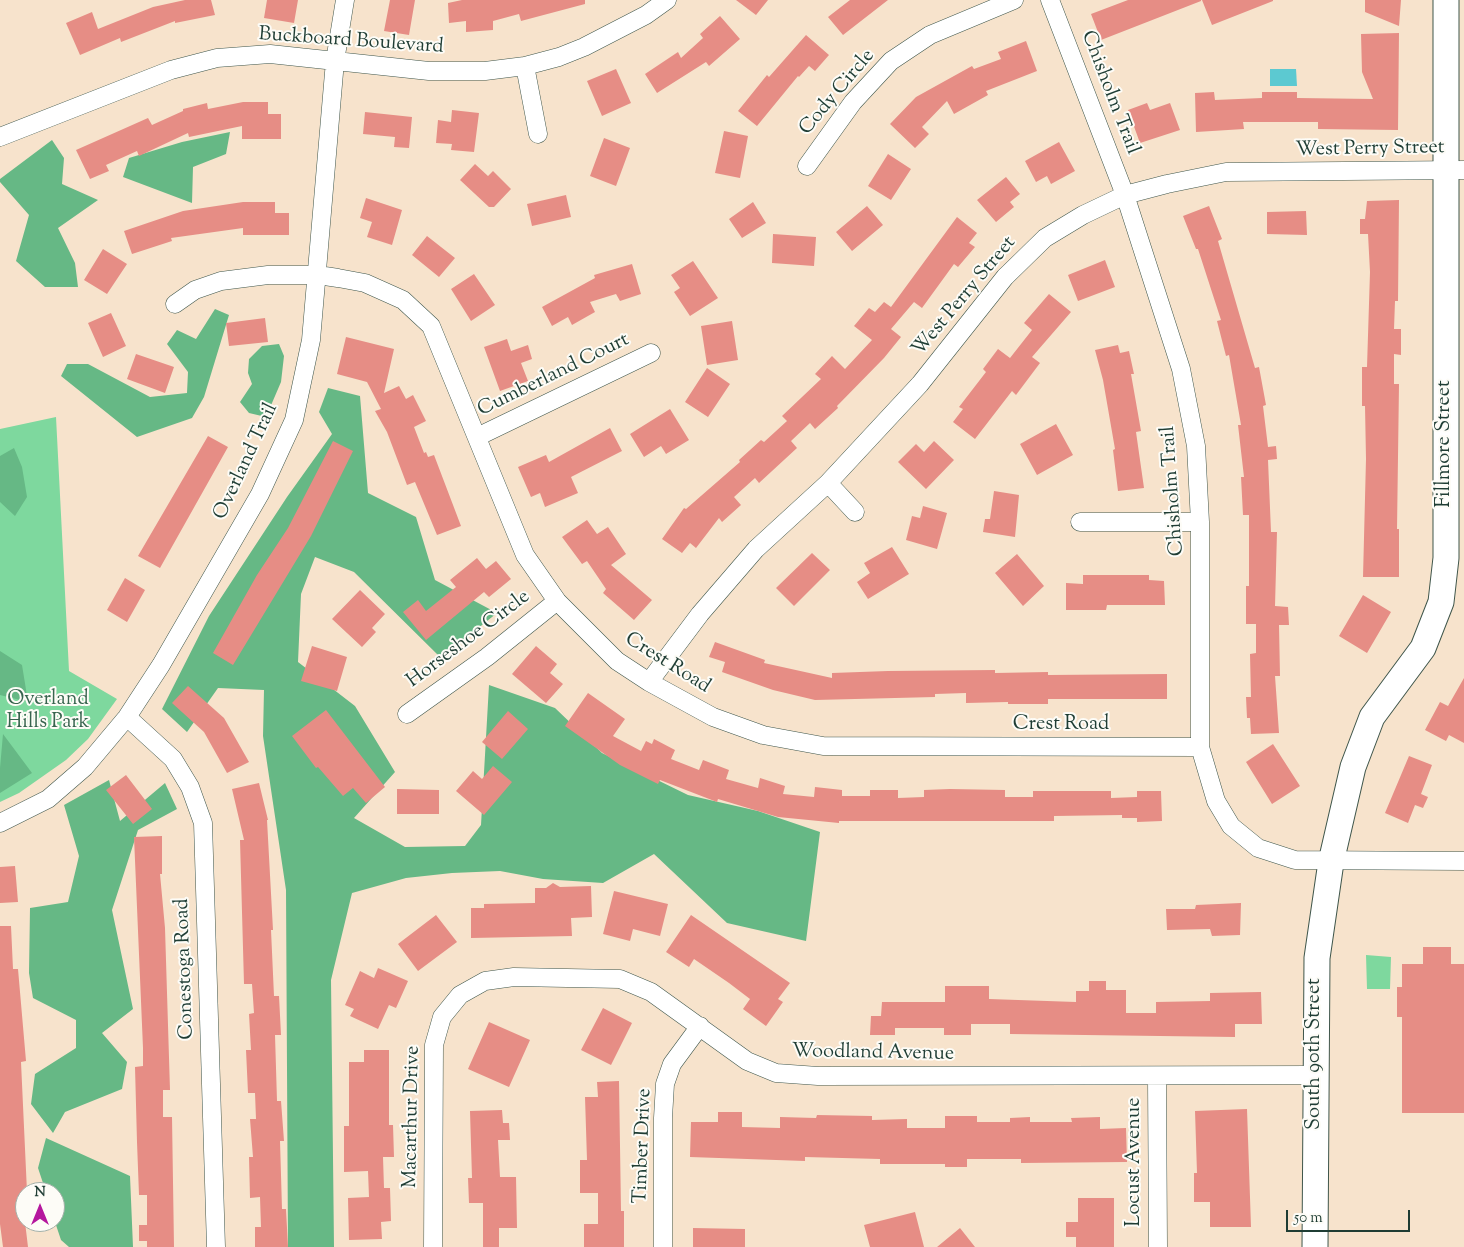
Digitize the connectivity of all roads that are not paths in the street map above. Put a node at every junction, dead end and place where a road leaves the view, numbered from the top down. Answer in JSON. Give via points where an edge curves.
{"nodes":[{"id":1,"x":345,"y":0,"type":"edge"},
{"id":2,"x":668,"y":0,"type":"edge"},
{"id":3,"x":1014,"y":0,"type":"edge"},
{"id":4,"x":1050,"y":0,"type":"edge"},
{"id":5,"x":1446,"y":0,"type":"edge"},
{"id":6,"x":336,"y":61,"type":"junction"},
{"id":7,"x":525,"y":66,"type":"junction"},
{"id":8,"x":538,"y":134,"type":"dead end"},
{"id":9,"x":0,"y":137,"type":"edge"},
{"id":10,"x":806,"y":166,"type":"dead end"},
{"id":11,"x":1455,"y":170,"type":"edge"},
{"id":12,"x":1126,"y":196,"type":"junction"},
{"id":13,"x":318,"y":275,"type":"junction"},
{"id":14,"x":174,"y":304,"type":"dead end"},
{"id":15,"x":651,"y":353,"type":"dead end"},
{"id":16,"x":477,"y":437,"type":"junction"},
{"id":17,"x":828,"y":483,"type":"junction"},
{"id":18,"x":855,"y":512,"type":"dead end"},
{"id":19,"x":1080,"y":522,"type":"dead end"},
{"id":20,"x":1200,"y":522,"type":"junction"},
{"id":21,"x":557,"y":601,"type":"junction"},
{"id":22,"x":649,"y":682,"type":"junction"},
{"id":23,"x":407,"y":714,"type":"dead end"},
{"id":24,"x":127,"y":717,"type":"junction"},
{"id":25,"x":1200,"y":747,"type":"junction"},
{"id":26,"x":0,"y":823,"type":"edge"},
{"id":27,"x":1331,"y":862,"type":"junction"},
{"id":28,"x":1464,"y":862,"type":"edge"},
{"id":29,"x":460,"y":995,"type":"joint"},
{"id":30,"x":700,"y":1026,"type":"junction"},
{"id":31,"x":1317,"y":1075,"type":"junction"},
{"id":32,"x":1157,"y":1076,"type":"junction"},
{"id":33,"x":216,"y":1247,"type":"edge"},
{"id":34,"x":433,"y":1247,"type":"edge"},
{"id":35,"x":663,"y":1247,"type":"edge"},
{"id":36,"x":1158,"y":1247,"type":"edge"},
{"id":37,"x":1315,"y":1247,"type":"edge"}],
"edges":[{"from":1,"to":6,"type":"street","name":"Overland Trail"},
{"from":2,"to":7,"type":"street","name":"Buckboard Boulevard","via":[[584,47]]},
{"from":3,"to":10,"type":"street","name":"Cody Circle","via":[[930,35],[891,61],[854,102]]},
{"from":4,"to":12,"type":"street","name":"Chisholm Trail"},
{"from":5,"to":11,"type":"street","name":"Fillmore Street"},
{"from":6,"to":7,"type":"street","name":"Buckboard Boulevard","via":[[429,71],[485,71]]},
{"from":6,"to":9,"type":"street","name":"Buckboard Boulevard","via":[[270,54],[217,58],[171,70]]},
{"from":6,"to":13,"type":"street","name":"Overland Trail"},
{"from":7,"to":8,"type":"street"},
{"from":11,"to":12,"type":"street","name":"West Perry Street","via":[[1226,172]]},
{"from":11,"to":27,"type":"street","name":"Fillmore Street","via":[[1446,558],[1441,602],[1423,648],[1372,717],[1353,767]]},
{"from":12,"to":17,"type":"street","name":"West Perry Street","via":[[1083,215],[1038,244],[1005,277],[920,384]]},
{"from":12,"to":20,"type":"street","name":"Chisholm Trail","via":[[1181,369],[1196,446]]},
{"from":13,"to":14,"type":"street","name":"Crest Road","via":[[268,275],[221,281],[195,290]]},
{"from":13,"to":16,"type":"street","name":"Crest Road","via":[[366,284],[403,300],[430,326]]},
{"from":13,"to":24,"type":"street","name":"Overland Trail","via":[[312,340],[294,420],[260,494],[161,665]]},
{"from":15,"to":16,"type":"street","name":"Cumberland Court"},
{"from":16,"to":21,"type":"street","name":"Crest Road","via":[[525,554]]},
{"from":17,"to":18,"type":"street"},
{"from":17,"to":22,"type":"street","name":"West Perry Street","via":[[756,549],[700,614]]},
{"from":19,"to":20,"type":"street"},
{"from":20,"to":25,"type":"street","name":"Chisholm Trail"},
{"from":21,"to":22,"type":"street","name":"Crest Road","via":[[617,661]]},
{"from":21,"to":23,"type":"street","name":"Horseshoe Circle"},
{"from":22,"to":25,"type":"street","name":"Crest Road","via":[[713,718],[763,735],[823,746]]},
{"from":24,"to":26,"type":"street","name":"Overland Trail","via":[[85,767],[48,799]]},
{"from":24,"to":33,"type":"street","name":"Conestoga Road","via":[[173,759],[190,787],[203,822]]},
{"from":25,"to":27,"type":"street","name":"Chisholm Trail","via":[[1216,801],[1230,826],[1258,848],[1295,860]]},
{"from":27,"to":28,"type":"street","name":"Chisholm Trail"},
{"from":27,"to":31,"type":"street","name":"South 90th Street","via":[[1317,958]]},
{"from":29,"to":30,"type":"street","name":"Woodland Avenue","via":[[485,981],[514,977],[620,980],[651,992]]},
{"from":29,"to":34,"type":"street","name":"Macarthur Drive","via":[[442,1017],[434,1045]]},
{"from":30,"to":32,"type":"street","name":"Woodland Avenue","via":[[747,1060],[776,1073],[818,1076]]},
{"from":30,"to":35,"type":"street","name":"Timber Drive","via":[[672,1064],[665,1084],[662,1118]]},
{"from":31,"to":32,"type":"street","name":"Woodland Avenue"},
{"from":31,"to":37,"type":"street","name":"South 90th Street"},
{"from":32,"to":36,"type":"street","name":"Locust Avenue"}]}
